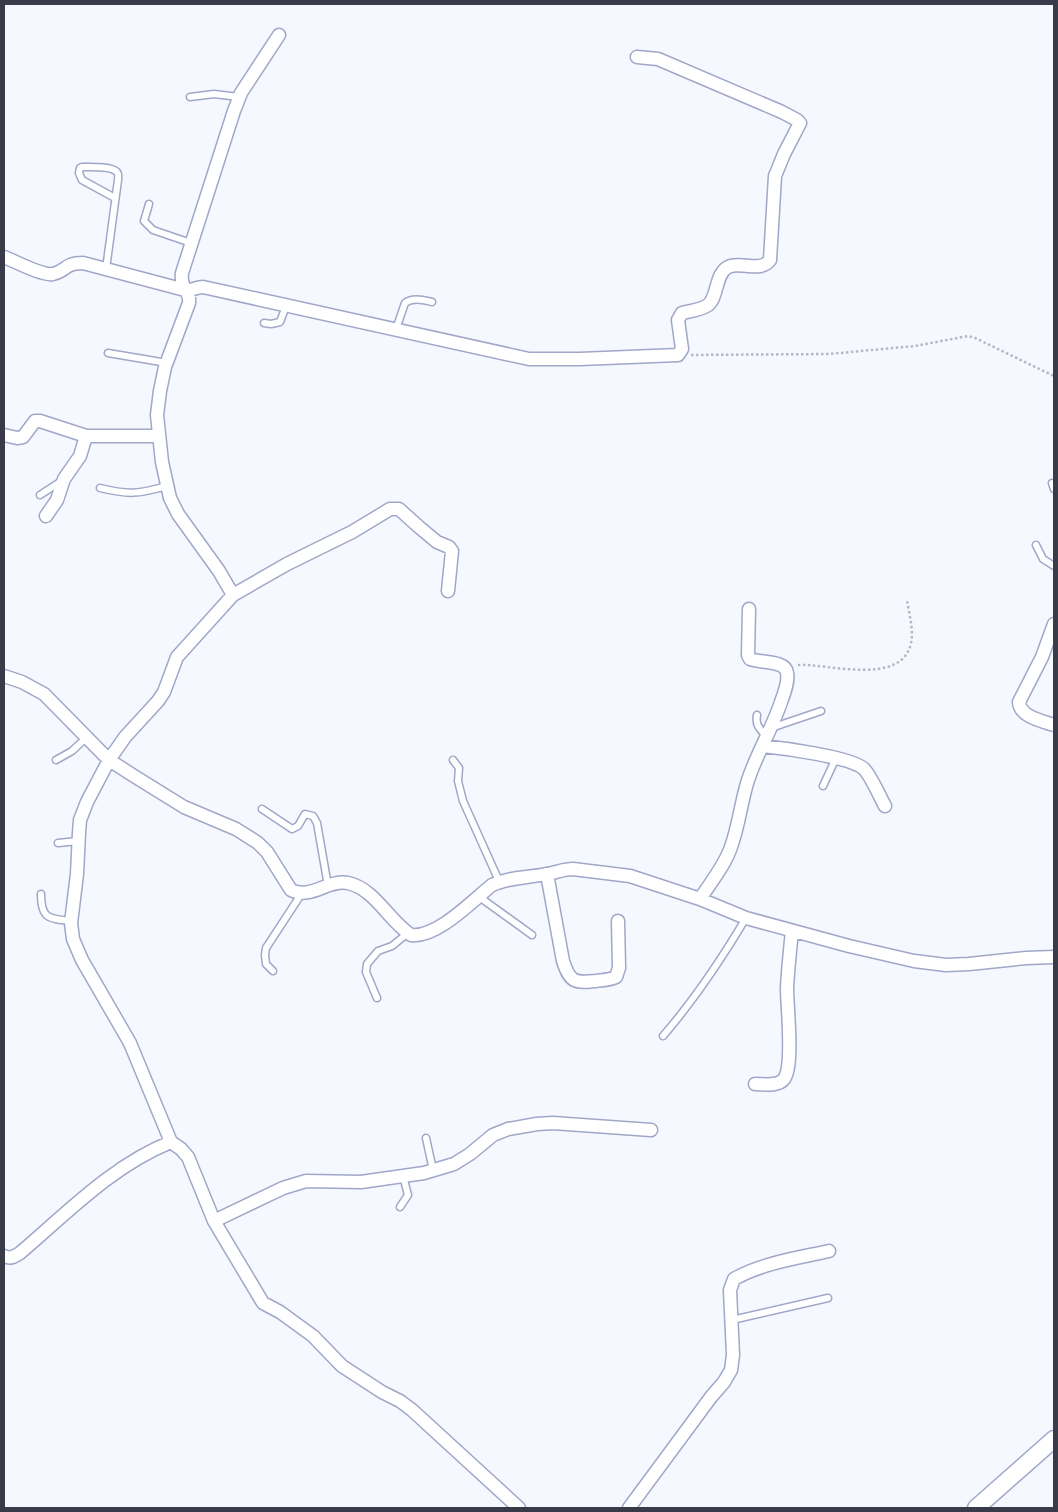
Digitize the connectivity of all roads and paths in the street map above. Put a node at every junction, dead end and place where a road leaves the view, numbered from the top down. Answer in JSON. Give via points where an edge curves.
{"nodes":[{"id":1,"x":279,"y":34,"type":"dead end"},
{"id":2,"x":637,"y":57,"type":"dead end"},
{"id":3,"x":190,"y":97,"type":"dead end"},
{"id":4,"x":239,"y":97,"type":"junction"},
{"id":5,"x":115,"y":198,"type":"junction"},
{"id":6,"x":149,"y":204,"type":"dead end"},
{"id":7,"x":191,"y":243,"type":"junction"},
{"id":8,"x":4,"y":257,"type":"edge"},
{"id":9,"x":106,"y":269,"type":"junction"},
{"id":10,"x":185,"y":290,"type":"junction"},
{"id":11,"x":432,"y":302,"type":"dead end"},
{"id":12,"x":286,"y":306,"type":"junction"},
{"id":13,"x":264,"y":323,"type":"dead end"},
{"id":14,"x":396,"y":329,"type":"junction"},
{"id":15,"x":108,"y":353,"type":"dead end"},
{"id":16,"x":678,"y":355,"type":"junction"},
{"id":17,"x":167,"y":362,"type":"junction"},
{"id":18,"x":1054,"y":376,"type":"edge"},
{"id":19,"x":4,"y":434,"type":"edge"},
{"id":20,"x":86,"y":436,"type":"junction"},
{"id":21,"x":159,"y":436,"type":"junction"},
{"id":22,"x":64,"y":479,"type":"junction"},
{"id":23,"x":167,"y":486,"type":"junction"},
{"id":24,"x":100,"y":488,"type":"dead end"},
{"id":25,"x":40,"y":495,"type":"dead end"},
{"id":26,"x":46,"y":516,"type":"dead end"},
{"id":27,"x":1036,"y":545,"type":"dead end"},
{"id":28,"x":1054,"y":566,"type":"edge"},
{"id":29,"x":448,"y":590,"type":"dead end"},
{"id":30,"x":233,"y":595,"type":"junction"},
{"id":31,"x":907,"y":600,"type":"dead end"},
{"id":32,"x":749,"y":608,"type":"dead end"},
{"id":33,"x":1054,"y":624,"type":"edge"},
{"id":34,"x":788,"y":673,"type":"junction"},
{"id":35,"x":4,"y":676,"type":"edge"},
{"id":36,"x":822,"y":710,"type":"dead end"},
{"id":37,"x":757,"y":715,"type":"dead end"},
{"id":38,"x":1054,"y":726,"type":"edge"},
{"id":39,"x":766,"y":737,"type":"junction"},
{"id":40,"x":86,"y":738,"type":"junction"},
{"id":41,"x":836,"y":758,"type":"junction"},
{"id":42,"x":56,"y":760,"type":"dead end"},
{"id":43,"x":109,"y":760,"type":"junction"},
{"id":44,"x":453,"y":760,"type":"dead end"},
{"id":45,"x":823,"y":786,"type":"dead end"},
{"id":46,"x":885,"y":806,"type":"dead end"},
{"id":47,"x":262,"y":809,"type":"dead end"},
{"id":48,"x":78,"y":841,"type":"junction"},
{"id":49,"x":58,"y":843,"type":"dead end"},
{"id":50,"x":547,"y":874,"type":"junction"},
{"id":51,"x":499,"y":881,"type":"junction"},
{"id":52,"x":328,"y":886,"type":"junction"},
{"id":53,"x":302,"y":893,"type":"junction"},
{"id":54,"x":41,"y":894,"type":"dead end"},
{"id":55,"x":478,"y":896,"type":"junction"},
{"id":56,"x":700,"y":899,"type":"junction"},
{"id":57,"x":746,"y":918,"type":"junction"},
{"id":58,"x":71,"y":921,"type":"junction"},
{"id":59,"x":618,"y":921,"type":"dead end"},
{"id":60,"x":792,"y":931,"type":"junction"},
{"id":61,"x":408,"y":933,"type":"junction"},
{"id":62,"x":532,"y":935,"type":"dead end"},
{"id":63,"x":1054,"y":957,"type":"edge"},
{"id":64,"x":273,"y":971,"type":"dead end"},
{"id":65,"x":377,"y":998,"type":"dead end"},
{"id":66,"x":663,"y":1036,"type":"dead end"},
{"id":67,"x":755,"y":1084,"type":"dead end"},
{"id":68,"x":651,"y":1130,"type":"dead end"},
{"id":69,"x":426,"y":1138,"type":"dead end"},
{"id":70,"x":171,"y":1142,"type":"junction"},
{"id":71,"x":433,"y":1170,"type":"junction"},
{"id":72,"x":403,"y":1176,"type":"junction"},
{"id":73,"x":400,"y":1207,"type":"dead end"},
{"id":74,"x":214,"y":1221,"type":"junction"},
{"id":75,"x":829,"y":1251,"type":"dead end"},
{"id":76,"x":5,"y":1259,"type":"edge"},
{"id":77,"x":828,"y":1298,"type":"dead end"},
{"id":78,"x":732,"y":1320,"type":"junction"},
{"id":79,"x":1054,"y":1439,"type":"edge"},
{"id":80,"x":520,"y":1508,"type":"edge"},
{"id":81,"x":629,"y":1508,"type":"edge"},
{"id":82,"x":976,"y":1508,"type":"edge"}],
"edges":[{"from":1,"to":4,"type":"street"},
{"from":2,"to":16,"type":"street","via":[[658,59],[782,112],[800,123],[775,176],[770,260],[762,266],[727,268],[709,304],[682,313],[678,320],[682,349]]},
{"from":3,"to":4,"type":"lane","via":[[214,94]]},
{"from":4,"to":7,"type":"street"},
{"from":5,"to":5,"type":"lane","via":[[82,180],[80,168],[100,167],[117,171]]},
{"from":5,"to":9,"type":"lane"},
{"from":6,"to":7,"type":"lane","via":[[144,221],[148,226]]},
{"from":7,"to":10,"type":"street","via":[[182,273]]},
{"from":8,"to":9,"type":"street","via":[[47,274],[59,272],[73,263]]},
{"from":9,"to":10,"type":"street"},
{"from":10,"to":12,"type":"street","via":[[203,287]]},
{"from":10,"to":17,"type":"street","via":[[189,303]]},
{"from":11,"to":14,"type":"lane","via":[[412,300],[405,303]]},
{"from":12,"to":13,"type":"lane","via":[[280,322]]},
{"from":12,"to":14,"type":"street"},
{"from":14,"to":16,"type":"street","via":[[529,359]]},
{"from":15,"to":17,"type":"lane"},
{"from":16,"to":18,"type":"path","via":[[829,354],[915,346],[968,336]]},
{"from":17,"to":21,"type":"street","via":[[158,405]]},
{"from":19,"to":20,"type":"street","via":[[23,437],[35,421],[40,421]]},
{"from":20,"to":21,"type":"street"},
{"from":20,"to":22,"type":"street","via":[[80,456]]},
{"from":21,"to":23,"type":"street"},
{"from":22,"to":25,"type":"lane"},
{"from":22,"to":26,"type":"street","via":[[57,500]]},
{"from":23,"to":24,"type":"lane","via":[[125,494]]},
{"from":23,"to":30,"type":"street","via":[[178,514]]},
{"from":27,"to":28,"type":"lane","via":[[1043,559]]},
{"from":29,"to":30,"type":"street","via":[[452,551],[394,508]]},
{"from":30,"to":43,"type":"street","via":[[177,657],[164,692]]},
{"from":31,"to":34,"type":"path","via":[[911,642],[904,657],[893,664],[864,670],[800,664]]},
{"from":32,"to":34,"type":"street","via":[[750,659],[780,664]]},
{"from":33,"to":38,"type":"street","via":[[1042,657],[1019,702],[1024,712]]},
{"from":34,"to":39,"type":"street","via":[[776,716]]},
{"from":35,"to":40,"type":"street","via":[[44,694]]},
{"from":36,"to":39,"type":"lane"},
{"from":37,"to":39,"type":"lane","via":[[756,722]]},
{"from":39,"to":41,"type":"street"},
{"from":39,"to":56,"type":"street","via":[[743,797],[732,846]]},
{"from":40,"to":42,"type":"lane"},
{"from":40,"to":43,"type":"street"},
{"from":41,"to":45,"type":"lane"},
{"from":41,"to":46,"type":"street","via":[[864,769]]},
{"from":43,"to":48,"type":"street","via":[[80,820]]},
{"from":43,"to":53,"type":"street","via":[[184,807],[247,836],[267,852],[289,888]]},
{"from":44,"to":51,"type":"lane","via":[[459,768],[458,781],[463,802]]},
{"from":47,"to":52,"type":"lane","via":[[292,829],[298,826],[305,814],[313,816]]},
{"from":48,"to":49,"type":"lane"},
{"from":48,"to":58,"type":"street"},
{"from":50,"to":51,"type":"street"},
{"from":50,"to":56,"type":"street","via":[[572,869],[630,876]]},
{"from":50,"to":59,"type":"street","via":[[566,974],[575,981],[616,977],[619,968]]},
{"from":51,"to":55,"type":"street"},
{"from":52,"to":53,"type":"street"},
{"from":52,"to":61,"type":"street","via":[[344,883],[360,888]]},
{"from":53,"to":64,"type":"lane","via":[[266,948],[266,964]]},
{"from":54,"to":58,"type":"lane","via":[[41,909],[46,915]]},
{"from":55,"to":61,"type":"street","via":[[433,931],[418,936]]},
{"from":55,"to":62,"type":"lane"},
{"from":56,"to":57,"type":"street"},
{"from":57,"to":60,"type":"street"},
{"from":57,"to":66,"type":"lane","via":[[700,992]]},
{"from":58,"to":70,"type":"street","via":[[73,939],[82,960],[130,1042]]},
{"from":60,"to":63,"type":"street","via":[[928,963],[969,964]]},
{"from":60,"to":67,"type":"street","via":[[787,986],[790,1034],[787,1071],[778,1084]]},
{"from":61,"to":65,"type":"lane","via":[[392,946],[378,951],[367,964],[366,972]]},
{"from":68,"to":71,"type":"street","via":[[553,1123],[508,1129],[493,1135],[454,1164]]},
{"from":69,"to":71,"type":"lane"},
{"from":70,"to":74,"type":"street","via":[[181,1149],[192,1165]]},
{"from":70,"to":76,"type":"street","via":[[107,1178],[20,1253]]},
{"from":71,"to":72,"type":"street"},
{"from":72,"to":73,"type":"lane","via":[[408,1196]]},
{"from":72,"to":74,"type":"street","via":[[360,1182],[306,1181]]},
{"from":74,"to":80,"type":"street","via":[[263,1303],[313,1336],[342,1366],[412,1410]]},
{"from":75,"to":78,"type":"street","via":[[734,1278],[730,1290]]},
{"from":77,"to":78,"type":"lane"},
{"from":78,"to":81,"type":"street","via":[[733,1355],[728,1376]]},
{"from":79,"to":82,"type":"street"}]}
